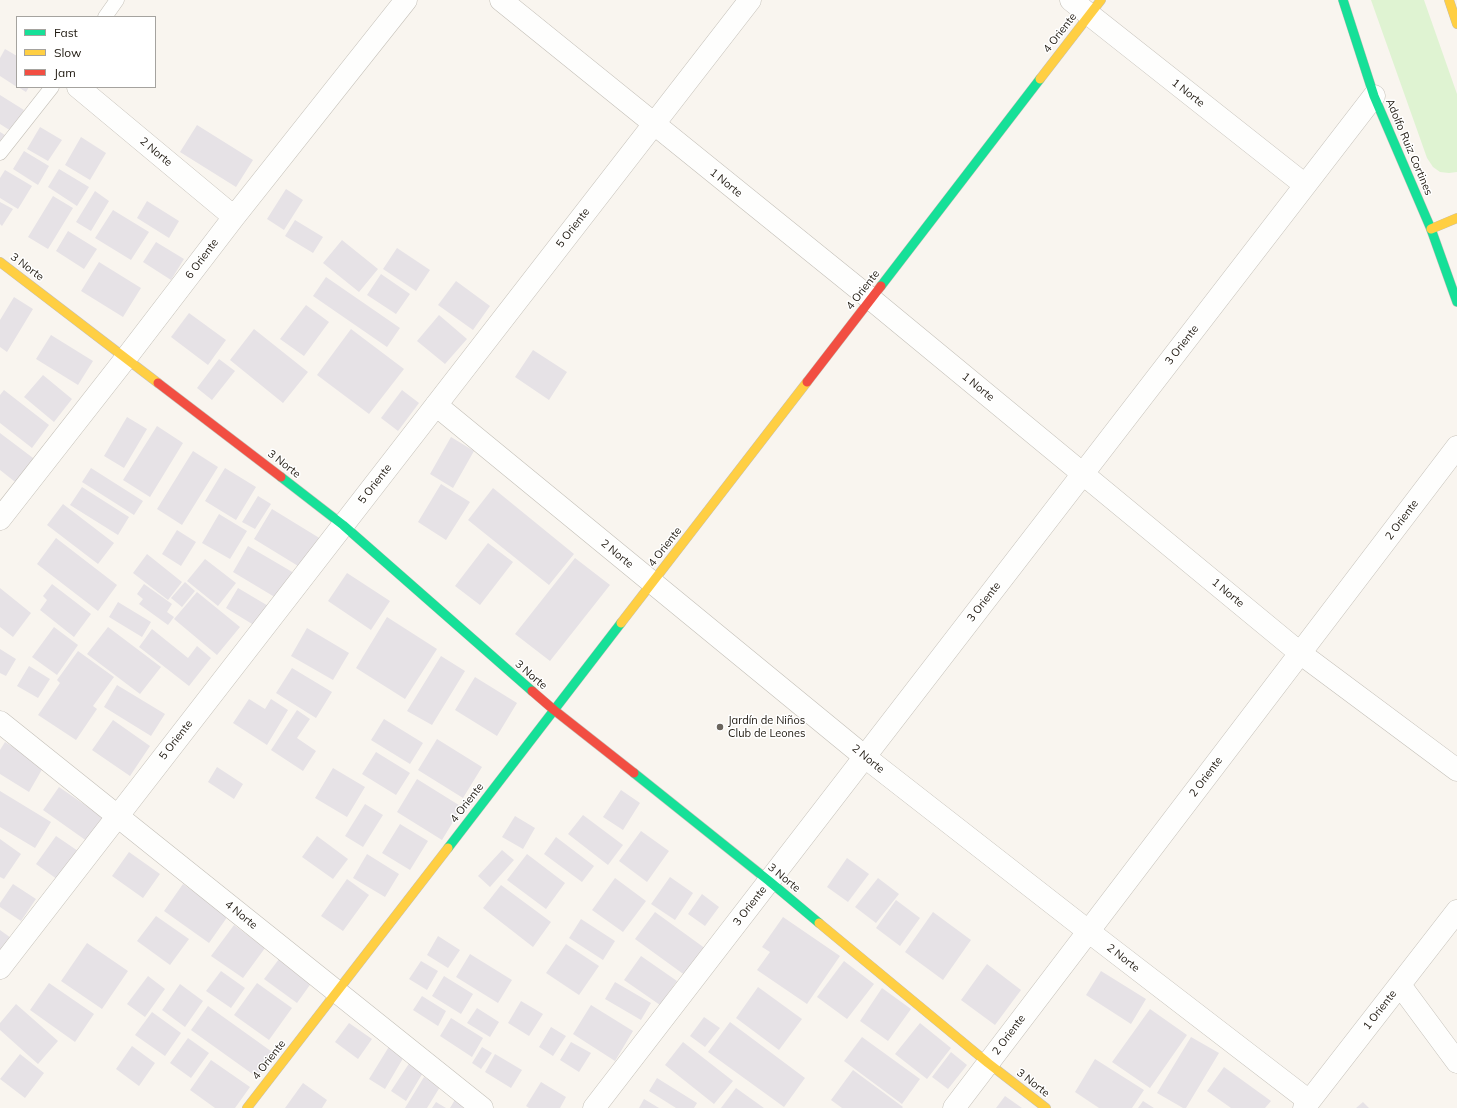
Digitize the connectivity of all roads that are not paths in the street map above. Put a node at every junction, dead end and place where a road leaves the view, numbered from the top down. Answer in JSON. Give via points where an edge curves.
{"nodes":[{"id":1,"x":118,"y":0,"type":"edge"},
{"id":2,"x":406,"y":0,"type":"edge"},
{"id":3,"x":501,"y":0,"type":"edge"},
{"id":4,"x":750,"y":0,"type":"edge"},
{"id":5,"x":1072,"y":0,"type":"edge"},
{"id":6,"x":1343,"y":0,"type":"edge"},
{"id":7,"x":1449,"y":0,"type":"edge"},
{"id":8,"x":1096,"y":7,"type":"edge"},
{"id":9,"x":106,"y":16,"type":"edge"},
{"id":10,"x":1457,"y":24,"type":"edge"},
{"id":11,"x":51,"y":88,"type":"edge"},
{"id":12,"x":79,"y":88,"type":"edge"},
{"id":13,"x":1374,"y":96,"type":"junction"},
{"id":14,"x":654,"y":124,"type":"junction"},
{"id":15,"x":0,"y":153,"type":"edge"},
{"id":16,"x":1305,"y":185,"type":"junction"},
{"id":17,"x":234,"y":217,"type":"junction"},
{"id":18,"x":1457,"y":218,"type":"edge"},
{"id":19,"x":1431,"y":229,"type":"junction"},
{"id":20,"x":0,"y":262,"type":"edge"},
{"id":21,"x":871,"y":299,"type":"junction"},
{"id":22,"x":1457,"y":302,"type":"edge"},
{"id":23,"x":126,"y":358,"type":"junction"},
{"id":24,"x":436,"y":405,"type":"junction"},
{"id":25,"x":1457,"y":447,"type":"edge"},
{"id":26,"x":1083,"y":473,"type":"junction"},
{"id":27,"x":0,"y":519,"type":"edge"},
{"id":28,"x":343,"y":525,"type":"junction"},
{"id":29,"x":652,"y":583,"type":"junction"},
{"id":30,"x":1300,"y":653,"type":"junction"},
{"id":31,"x":554,"y":710,"type":"junction"},
{"id":32,"x":0,"y":722,"type":"edge"},
{"id":33,"x":865,"y":757,"type":"junction"},
{"id":34,"x":1457,"y":770,"type":"edge"},
{"id":35,"x":118,"y":816,"type":"junction"},
{"id":36,"x":769,"y":881,"type":"junction"},
{"id":37,"x":1457,"y":911,"type":"edge"},
{"id":38,"x":1088,"y":931,"type":"junction"},
{"id":39,"x":0,"y":968,"type":"edge"},
{"id":40,"x":1400,"y":985,"type":"junction"},
{"id":41,"x":337,"y":992,"type":"junction"},
{"id":42,"x":1457,"y":1062,"type":"edge"},
{"id":43,"x":988,"y":1063,"type":"junction"},
{"id":44,"x":1306,"y":1104,"type":"edge"},
{"id":45,"x":247,"y":1108,"type":"edge"},
{"id":46,"x":482,"y":1108,"type":"edge"},
{"id":47,"x":594,"y":1108,"type":"edge"},
{"id":48,"x":954,"y":1108,"type":"edge"},
{"id":49,"x":1046,"y":1108,"type":"edge"}],
"edges":[{"from":1,"to":9,"type":"lane"},
{"from":2,"to":17,"type":"street","name":"6 Oriente"},
{"from":3,"to":14,"type":"street","name":"1 Norte"},
{"from":4,"to":14,"type":"street","name":"5 Oriente"},
{"from":5,"to":8,"type":"street","name":"1 Norte"},
{"from":6,"to":13,"type":"street","name":"Adolfo Ruiz Cortines"},
{"from":7,"to":10,"type":"street"},
{"from":8,"to":16,"type":"street","name":"1 Norte"},
{"from":8,"to":21,"type":"street","name":"4 Oriente"},
{"from":11,"to":15,"type":"lane"},
{"from":12,"to":17,"type":"street","name":"2 Norte"},
{"from":13,"to":16,"type":"street","name":"3 Oriente"},
{"from":13,"to":19,"type":"street","name":"Adolfo Ruiz Cortines"},
{"from":14,"to":21,"type":"street","name":"1 Norte"},
{"from":14,"to":24,"type":"street","name":"5 Oriente"},
{"from":16,"to":26,"type":"street","name":"3 Oriente"},
{"from":17,"to":23,"type":"street","name":"6 Oriente"},
{"from":18,"to":19,"type":"street"},
{"from":19,"to":22,"type":"street","name":"Adolfo Ruiz Cortines"},
{"from":20,"to":23,"type":"street","name":"3 Norte"},
{"from":21,"to":26,"type":"street","name":"1 Norte"},
{"from":21,"to":29,"type":"street","name":"4 Oriente"},
{"from":23,"to":27,"type":"street","name":"6 Oriente"},
{"from":23,"to":28,"type":"street","name":"3 Norte"},
{"from":24,"to":28,"type":"street","name":"5 Oriente"},
{"from":24,"to":29,"type":"street","name":"2 Norte"},
{"from":25,"to":30,"type":"street","name":"2 Oriente"},
{"from":26,"to":30,"type":"street","name":"1 Norte"},
{"from":26,"to":33,"type":"street","name":"3 Oriente"},
{"from":28,"to":31,"type":"street","name":"3 Norte"},
{"from":28,"to":35,"type":"street","name":"5 Oriente"},
{"from":29,"to":31,"type":"street","name":"4 Oriente"},
{"from":29,"to":33,"type":"street","name":"2 Norte"},
{"from":30,"to":34,"type":"street","name":"1 Norte"},
{"from":30,"to":38,"type":"street","name":"2 Oriente"},
{"from":31,"to":36,"type":"street","name":"3 Norte"},
{"from":31,"to":41,"type":"street","name":"4 Oriente"},
{"from":32,"to":35,"type":"street","name":"4 Norte"},
{"from":33,"to":36,"type":"street","name":"3 Oriente"},
{"from":33,"to":38,"type":"street","name":"2 Norte"},
{"from":35,"to":39,"type":"street","name":"5 Oriente"},
{"from":35,"to":41,"type":"street","name":"4 Norte"},
{"from":36,"to":43,"type":"street","name":"3 Norte"},
{"from":36,"to":47,"type":"street","name":"3 Oriente"},
{"from":37,"to":40,"type":"street","name":"1 Oriente"},
{"from":38,"to":43,"type":"street","name":"2 Oriente"},
{"from":38,"to":44,"type":"street","name":"2 Norte"},
{"from":40,"to":42,"type":"street"},
{"from":40,"to":44,"type":"street","name":"1 Oriente"},
{"from":41,"to":45,"type":"street","name":"4 Oriente"},
{"from":41,"to":46,"type":"street","name":"4 Norte"},
{"from":43,"to":48,"type":"street","name":"2 Oriente"},
{"from":43,"to":49,"type":"street","name":"3 Norte"}]}
